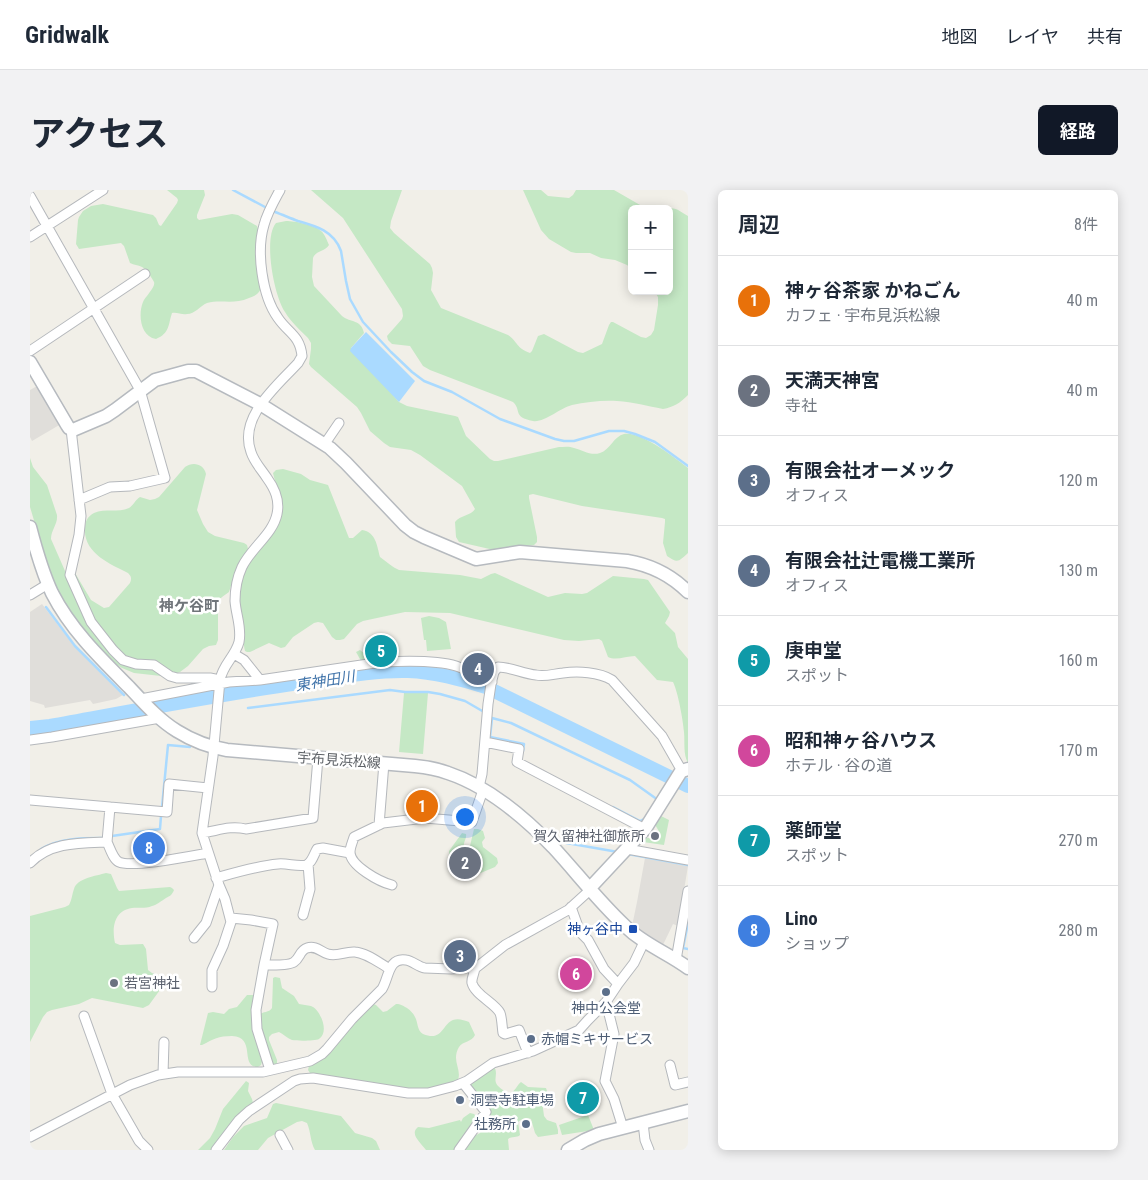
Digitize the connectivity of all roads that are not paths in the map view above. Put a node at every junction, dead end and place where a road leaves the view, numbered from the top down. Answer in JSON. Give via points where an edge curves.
{"nodes":[{"id":1,"x":104,"y":190,"type":"edge"},
{"id":2,"x":280,"y":190,"type":"edge"},
{"id":3,"x":30,"y":196,"type":"edge"},
{"id":4,"x":47,"y":226,"type":"junction"},
{"id":5,"x":30,"y":237,"type":"edge"},
{"id":6,"x":145,"y":274,"type":"dead end"},
{"id":7,"x":94,"y":308,"type":"junction"},
{"id":8,"x":30,"y":351,"type":"edge"},
{"id":9,"x":30,"y":362,"type":"edge"},
{"id":10,"x":140,"y":390,"type":"junction"},
{"id":11,"x":260,"y":404,"type":"junction"},
{"id":12,"x":339,"y":423,"type":"dead end"},
{"id":13,"x":71,"y":429,"type":"junction"},
{"id":14,"x":324,"y":445,"type":"junction"},
{"id":15,"x":79,"y":500,"type":"junction"},
{"id":16,"x":30,"y":527,"type":"edge"},
{"id":17,"x":48,"y":584,"type":"junction"},
{"id":18,"x":688,"y":592,"type":"edge"},
{"id":19,"x":30,"y":595,"type":"edge"},
{"id":20,"x":234,"y":654,"type":"junction"},
{"id":21,"x":260,"y":680,"type":"junction"},
{"id":22,"x":492,"y":683,"type":"junction"},
{"id":23,"x":220,"y":685,"type":"junction"},
{"id":24,"x":141,"y":700,"type":"junction"},
{"id":25,"x":159,"y":717,"type":"junction"},
{"id":26,"x":30,"y":740,"type":"edge"},
{"id":27,"x":485,"y":742,"type":"junction"},
{"id":28,"x":214,"y":748,"type":"junction"},
{"id":29,"x":318,"y":758,"type":"junction"},
{"id":30,"x":384,"y":763,"type":"junction"},
{"id":31,"x":683,"y":771,"type":"edge"},
{"id":32,"x":208,"y":788,"type":"junction"},
{"id":33,"x":481,"y":789,"type":"junction"},
{"id":34,"x":30,"y":800,"type":"edge"},
{"id":35,"x":110,"y":807,"type":"junction"},
{"id":36,"x":379,"y":825,"type":"junction"},
{"id":37,"x":645,"y":829,"type":"junction"},
{"id":38,"x":202,"y":833,"type":"junction"},
{"id":39,"x":107,"y":842,"type":"junction"},
{"id":40,"x":627,"y":849,"type":"junction"},
{"id":41,"x":208,"y":853,"type":"junction"},
{"id":42,"x":350,"y":853,"type":"junction"},
{"id":43,"x":688,"y":860,"type":"edge"},
{"id":44,"x":30,"y":863,"type":"edge"},
{"id":45,"x":308,"y":864,"type":"junction"},
{"id":46,"x":218,"y":882,"type":"junction"},
{"id":47,"x":392,"y":885,"type":"dead end"},
{"id":48,"x":590,"y":889,"type":"junction"},
{"id":49,"x":688,"y":891,"type":"edge"},
{"id":50,"x":571,"y":907,"type":"junction"},
{"id":51,"x":303,"y":915,"type":"dead end"},
{"id":52,"x":231,"y":918,"type":"junction"},
{"id":53,"x":194,"y":938,"type":"dead end"},
{"id":54,"x":644,"y":942,"type":"junction"},
{"id":55,"x":676,"y":960,"type":"junction"},
{"id":56,"x":264,"y":965,"type":"junction"},
{"id":57,"x":475,"y":968,"type":"junction"},
{"id":58,"x":688,"y":968,"type":"edge"},
{"id":59,"x":390,"y":969,"type":"junction"},
{"id":60,"x":618,"y":984,"type":"junction"},
{"id":61,"x":212,"y":987,"type":"dead end"},
{"id":62,"x":606,"y":1002,"type":"junction"},
{"id":63,"x":84,"y":1016,"type":"dead end"},
{"id":64,"x":164,"y":1042,"type":"dead end"},
{"id":65,"x":528,"y":1053,"type":"junction"},
{"id":66,"x":670,"y":1065,"type":"dead end"},
{"id":67,"x":270,"y":1070,"type":"junction"},
{"id":68,"x":163,"y":1074,"type":"junction"},
{"id":69,"x":688,"y":1082,"type":"edge"},
{"id":70,"x":463,"y":1083,"type":"junction"},
{"id":71,"x":112,"y":1094,"type":"junction"},
{"id":72,"x":688,"y":1112,"type":"edge"},
{"id":73,"x":643,"y":1123,"type":"junction"},
{"id":74,"x":623,"y":1128,"type":"junction"},
{"id":75,"x":280,"y":1136,"type":"dead end"},
{"id":76,"x":30,"y":1137,"type":"edge"},
{"id":77,"x":148,"y":1150,"type":"edge"},
{"id":78,"x":216,"y":1150,"type":"edge"},
{"id":79,"x":288,"y":1150,"type":"edge"},
{"id":80,"x":459,"y":1150,"type":"edge"},
{"id":81,"x":568,"y":1150,"type":"edge"},
{"id":82,"x":649,"y":1150,"type":"edge"}],
"edges":[{"from":1,"to":4,"type":"street"},
{"from":2,"to":11,"type":"street","via":[[264,225],[262,266],[273,310],[298,341],[302,356]]},
{"from":3,"to":4,"type":"street"},
{"from":4,"to":5,"type":"street"},
{"from":4,"to":7,"type":"street"},
{"from":6,"to":7,"type":"street"},
{"from":7,"to":8,"type":"street"},
{"from":7,"to":10,"type":"street"},
{"from":9,"to":13,"type":"street"},
{"from":10,"to":11,"type":"street","via":[[160,378],[192,371]]},
{"from":10,"to":13,"type":"street","via":[[106,416]]},
{"from":10,"to":15,"type":"street","via":[[165,478],[110,487]]},
{"from":11,"to":14,"type":"street"},
{"from":11,"to":20,"type":"street","via":[[250,426],[249,446],[274,488],[278,512],[272,528],[247,558],[239,575],[235,602],[240,636]]},
{"from":12,"to":14,"type":"street"},
{"from":13,"to":15,"type":"street"},
{"from":14,"to":18,"type":"street","via":[[410,528],[476,559],[520,552],[627,561],[659,571]]},
{"from":15,"to":23,"type":"street","via":[[81,525],[70,574],[93,626],[117,655],[129,662],[154,665],[177,678],[215,679]]},
{"from":16,"to":17,"type":"street","name":"宇布見浜松線"},
{"from":17,"to":19,"type":"street"},
{"from":17,"to":24,"type":"street","name":"宇布見浜松線","via":[[82,638]]},
{"from":20,"to":21,"type":"street","via":[[244,660]]},
{"from":20,"to":23,"type":"street","via":[[223,668]]},
{"from":21,"to":22,"type":"street","via":[[396,661],[448,664]]},
{"from":21,"to":23,"type":"street"},
{"from":22,"to":27,"type":"street"},
{"from":22,"to":31,"type":"street","via":[[498,667],[546,676],[578,672],[608,677],[662,736]]},
{"from":23,"to":24,"type":"street"},
{"from":23,"to":28,"type":"street"},
{"from":24,"to":25,"type":"street","name":"宇布見浜松線"},
{"from":25,"to":26,"type":"street"},
{"from":25,"to":28,"type":"street","name":"宇布見浜松線","via":[[184,735]]},
{"from":27,"to":33,"type":"street"},
{"from":27,"to":37,"type":"street","via":[[519,749],[517,762]]},
{"from":28,"to":29,"type":"street","name":"宇布見浜松線"},
{"from":28,"to":32,"type":"street"},
{"from":29,"to":30,"type":"street","name":"宇布見浜松線"},
{"from":29,"to":38,"type":"street","via":[[313,818]]},
{"from":30,"to":33,"type":"street","name":"宇布見浜松線","via":[[437,770]]},
{"from":30,"to":36,"type":"street"},
{"from":31,"to":37,"type":"street"},
{"from":32,"to":35,"type":"street","via":[[169,784],[167,812]]},
{"from":32,"to":38,"type":"street"},
{"from":33,"to":36,"type":"street","via":[[472,822],[425,818]]},
{"from":33,"to":48,"type":"street","name":"宇布見浜松線","via":[[536,831]]},
{"from":34,"to":35,"type":"street"},
{"from":35,"to":39,"type":"street"},
{"from":36,"to":42,"type":"street","via":[[354,837]]},
{"from":37,"to":40,"type":"street"},
{"from":38,"to":41,"type":"street"},
{"from":39,"to":41,"type":"street","via":[[114,858],[123,863],[154,862]]},
{"from":39,"to":44,"type":"street","via":[[55,847]]},
{"from":40,"to":43,"type":"street"},
{"from":40,"to":48,"type":"street"},
{"from":41,"to":46,"type":"street"},
{"from":42,"to":45,"type":"street","via":[[317,849]]},
{"from":42,"to":47,"type":"street","via":[[363,870]]},
{"from":45,"to":46,"type":"street","via":[[275,864],[242,871]]},
{"from":45,"to":51,"type":"street","via":[[310,889]]},
{"from":46,"to":52,"type":"street"},
{"from":46,"to":53,"type":"street","via":[[206,923]]},
{"from":48,"to":50,"type":"street"},
{"from":48,"to":54,"type":"street","name":"宇布見浜松線","via":[[626,928]]},
{"from":49,"to":55,"type":"street"},
{"from":50,"to":57,"type":"street","via":[[505,945]]},
{"from":50,"to":60,"type":"street","via":[[580,932]]},
{"from":52,"to":56,"type":"street","via":[[273,924]]},
{"from":52,"to":61,"type":"street","via":[[212,970]]},
{"from":54,"to":55,"type":"street","name":"宇布見浜松線"},
{"from":54,"to":60,"type":"street","via":[[634,963]]},
{"from":55,"to":58,"type":"street","name":"宇布見浜松線"},
{"from":56,"to":59,"type":"street","via":[[291,964],[303,949],[313,947],[332,955],[361,953]]},
{"from":56,"to":67,"type":"street","via":[[256,1020]]},
{"from":57,"to":59,"type":"street","via":[[425,968],[402,960],[395,962]]},
{"from":57,"to":65,"type":"street","via":[[473,986],[500,1012],[503,1033],[519,1030]]},
{"from":59,"to":67,"type":"street","via":[[382,989],[322,1054],[304,1063]]},
{"from":60,"to":62,"type":"street"},
{"from":62,"to":65,"type":"street","via":[[579,1030]]},
{"from":62,"to":74,"type":"street","via":[[614,1034],[605,1081]]},
{"from":63,"to":71,"type":"street"},
{"from":64,"to":68,"type":"street"},
{"from":65,"to":70,"type":"street","via":[[493,1062]]},
{"from":66,"to":69,"type":"street","via":[[675,1085]]},
{"from":67,"to":68,"type":"street"},
{"from":68,"to":71,"type":"street"},
{"from":70,"to":78,"type":"street","via":[[413,1094],[313,1078],[300,1079],[243,1115]]},
{"from":70,"to":80,"type":"street","via":[[486,1112]]},
{"from":71,"to":76,"type":"street"},
{"from":71,"to":77,"type":"street","via":[[139,1141]]},
{"from":72,"to":73,"type":"street"},
{"from":73,"to":74,"type":"street"},
{"from":73,"to":82,"type":"street"},
{"from":74,"to":81,"type":"street","via":[[590,1138]]},
{"from":75,"to":79,"type":"street"}]}
